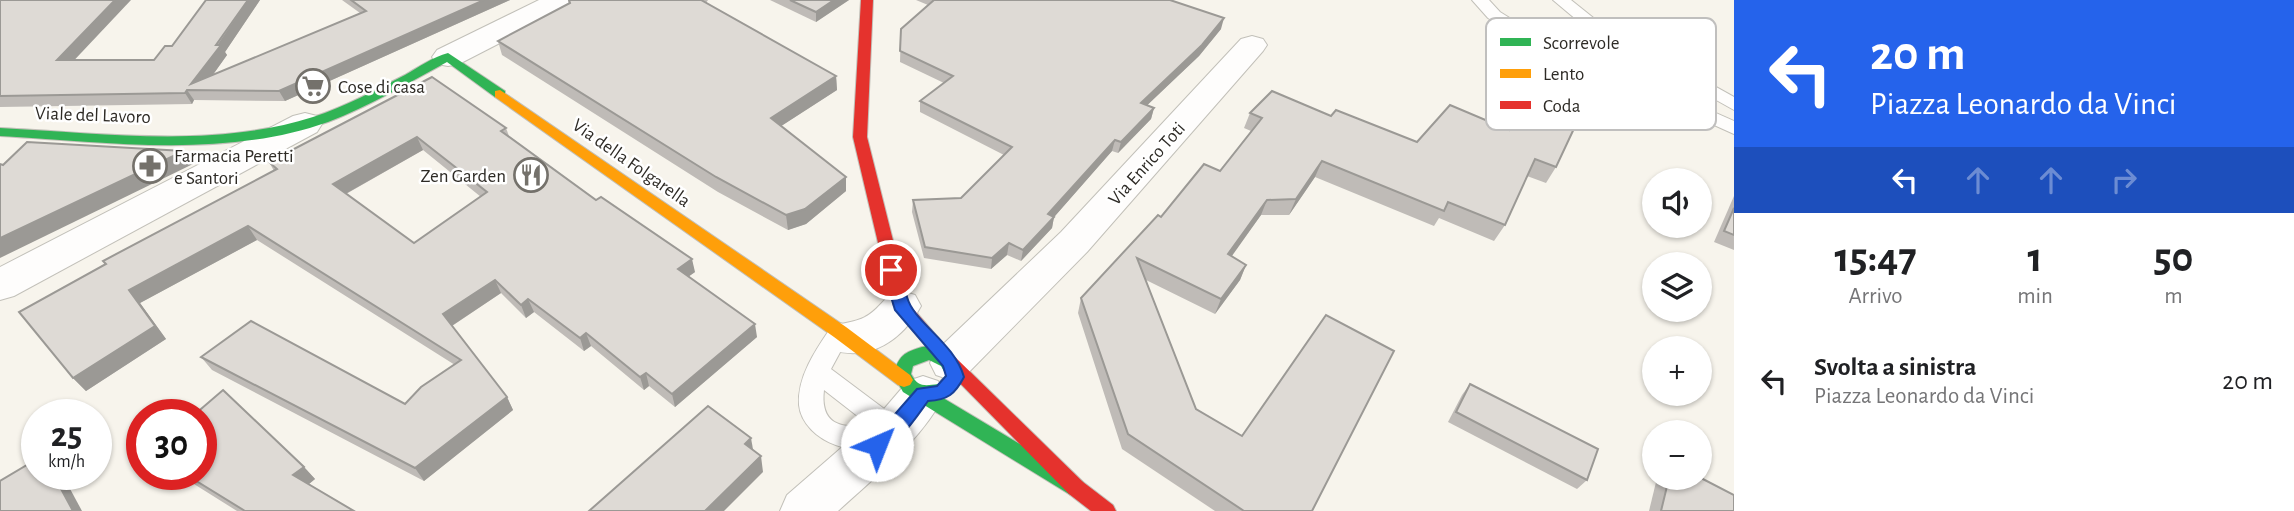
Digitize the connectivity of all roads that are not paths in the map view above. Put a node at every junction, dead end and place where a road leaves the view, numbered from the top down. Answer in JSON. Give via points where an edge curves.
{"nodes":[{"id":1,"x":562,"y":0,"type":"edge"},
{"id":2,"x":867,"y":0,"type":"edge"},
{"id":3,"x":1480,"y":0,"type":"edge"},
{"id":4,"x":1561,"y":0,"type":"edge"},
{"id":5,"x":1499,"y":18,"type":"edge"},
{"id":6,"x":1584,"y":18,"type":"edge"},
{"id":7,"x":1252,"y":45,"type":"dead end"},
{"id":8,"x":448,"y":57,"type":"junction"},
{"id":9,"x":1716,"y":94,"type":"edge"},
{"id":10,"x":1734,"y":104,"type":"edge"},
{"id":11,"x":1716,"y":120,"type":"edge"},
{"id":12,"x":305,"y":124,"type":"junction"},
{"id":13,"x":1734,"y":128,"type":"edge"},
{"id":14,"x":0,"y":132,"type":"edge"},
{"id":15,"x":185,"y":137,"type":"junction"},
{"id":16,"x":189,"y":188,"type":"junction"},
{"id":17,"x":0,"y":285,"type":"edge"},
{"id":18,"x":901,"y":306,"type":"junction"},
{"id":19,"x":844,"y":335,"type":"junction"},
{"id":20,"x":818,"y":372,"type":"junction"},
{"id":21,"x":931,"y":374,"type":"junction"},
{"id":22,"x":894,"y":430,"type":"junction"},
{"id":23,"x":1076,"y":488,"type":"junction"},
{"id":24,"x":815,"y":501,"type":"edge"},
{"id":25,"x":1106,"y":511,"type":"edge"}],
"edges":[{"from":1,"to":8,"type":"street"},
{"from":2,"to":18,"type":"street","via":[[860,137]]},
{"from":3,"to":5,"type":"lane"},
{"from":4,"to":6,"type":"lane"},
{"from":7,"to":21,"type":"street","name":"Via Enrico Toti","via":[[1038,279]]},
{"from":8,"to":12,"type":"street","name":"Viale del Lavoro"},
{"from":8,"to":19,"type":"street","name":"Via della Folgarella"},
{"from":9,"to":10,"type":"lane"},
{"from":11,"to":13,"type":"lane"},
{"from":12,"to":15,"type":"street","name":"Viale del Lavoro","via":[[258,134]]},
{"from":12,"to":16,"type":"street"},
{"from":14,"to":15,"type":"street","name":"Viale del Lavoro"},
{"from":15,"to":16,"type":"street","via":[[197,151],[198,170]]},
{"from":16,"to":17,"type":"street"},
{"from":18,"to":19,"type":"street","via":[[885,328],[869,335]]},
{"from":18,"to":21,"type":"street"},
{"from":19,"to":20,"type":"lane"},
{"from":19,"to":21,"type":"street","name":"Via della Folgarella"},
{"from":20,"to":22,"type":"lane"},
{"from":20,"to":22,"type":"lane","via":[[811,409],[823,428],[849,438]]},
{"from":21,"to":22,"type":"street","name":"Via Enrico Toti"},
{"from":21,"to":23,"type":"street"},
{"from":21,"to":23,"type":"street"},
{"from":22,"to":24,"type":"street","name":"Via Enrico Toti"},
{"from":23,"to":25,"type":"street"}]}
